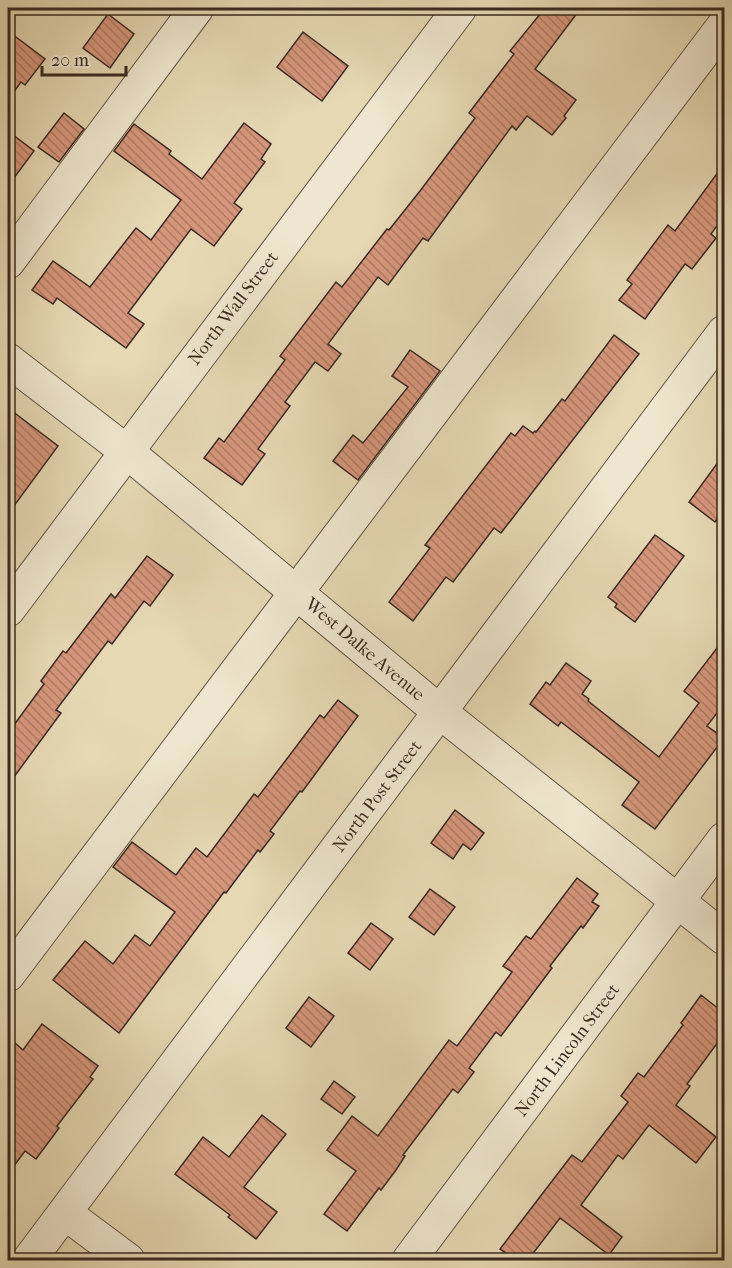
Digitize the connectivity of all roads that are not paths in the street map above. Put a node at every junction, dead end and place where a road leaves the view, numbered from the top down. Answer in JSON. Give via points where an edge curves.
{"nodes":[{"id":1,"x":197,"y":8,"type":"edge"},
{"id":2,"x":460,"y":8,"type":"edge"},
{"id":3,"x":724,"y":25,"type":"edge"},
{"id":4,"x":8,"y":262,"type":"edge"},
{"id":5,"x":724,"y":332,"type":"edge"},
{"id":6,"x":8,"y":360,"type":"edge"},
{"id":7,"x":126,"y":451,"type":"junction"},
{"id":8,"x":297,"y":592,"type":"junction"},
{"id":9,"x":8,"y":610,"type":"edge"},
{"id":10,"x":440,"y":712,"type":"junction"},
{"id":11,"x":724,"y":839,"type":"edge"},
{"id":12,"x":678,"y":901,"type":"junction"},
{"id":13,"x":724,"y":938,"type":"edge"},
{"id":14,"x":8,"y":975,"type":"edge"},
{"id":15,"x":65,"y":1213,"type":"junction"},
{"id":16,"x":29,"y":1260,"type":"edge"},
{"id":17,"x":128,"y":1260,"type":"edge"},
{"id":18,"x":409,"y":1260,"type":"edge"}],
"edges":[{"from":1,"to":4,"type":"street"},
{"from":2,"to":7,"type":"street","name":"North Wall Street"},
{"from":3,"to":8,"type":"street"},
{"from":5,"to":10,"type":"street","name":"North Post Street"},
{"from":6,"to":7,"type":"street","name":"West Dalke Avenue"},
{"from":7,"to":8,"type":"street","name":"West Dalke Avenue"},
{"from":7,"to":9,"type":"street","name":"North Wall Street"},
{"from":8,"to":10,"type":"street","name":"West Dalke Avenue"},
{"from":8,"to":14,"type":"street"},
{"from":10,"to":12,"type":"street","name":"West Dalke Avenue"},
{"from":10,"to":15,"type":"street","name":"North Post Street"},
{"from":11,"to":12,"type":"street","name":"North Lincoln Street"},
{"from":12,"to":13,"type":"street","name":"West Dalke Avenue"},
{"from":12,"to":18,"type":"street","name":"North Lincoln Street"},
{"from":15,"to":16,"type":"street","name":"North Post Street"},
{"from":15,"to":17,"type":"street"}]}
